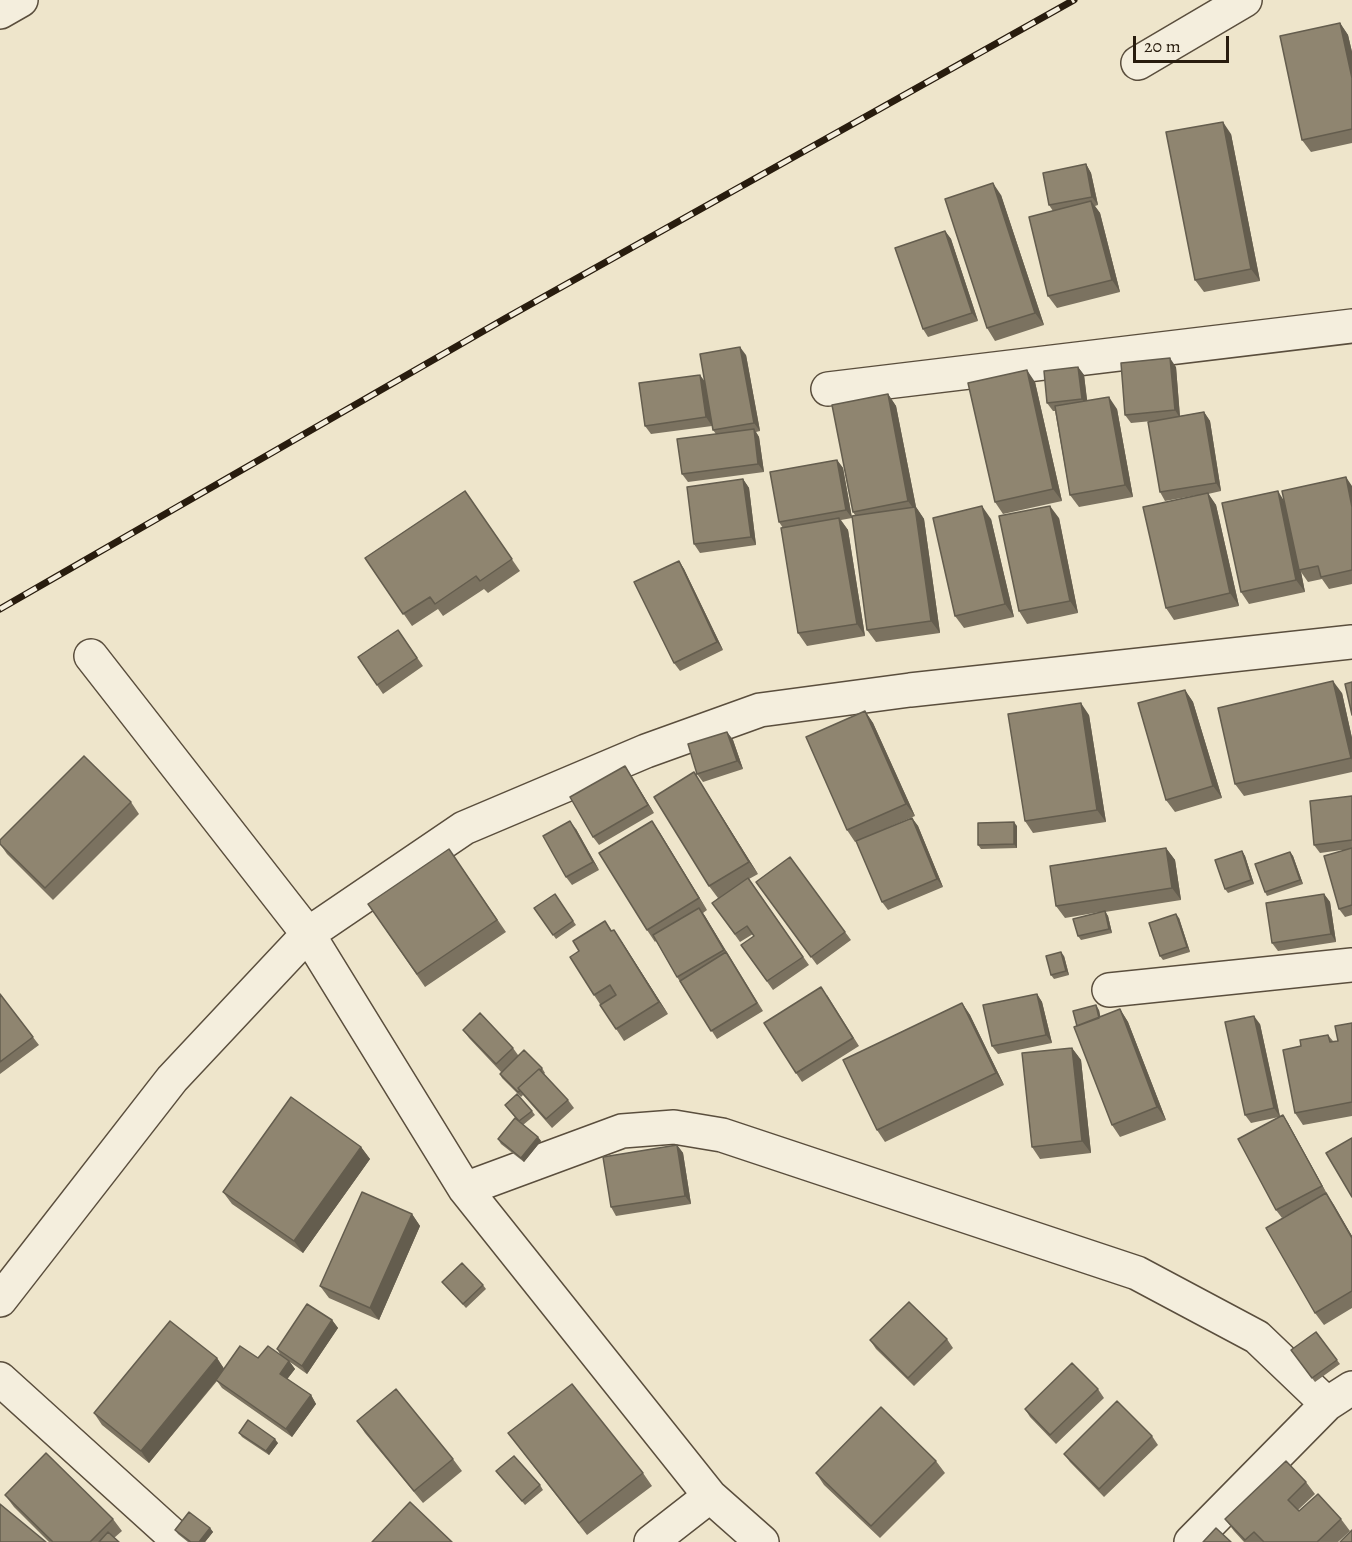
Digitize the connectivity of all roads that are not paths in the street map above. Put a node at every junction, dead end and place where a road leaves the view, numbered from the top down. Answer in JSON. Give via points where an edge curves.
{"nodes":[{"id":1,"x":21,"y":0,"type":"edge"},
{"id":2,"x":1245,"y":0,"type":"edge"},
{"id":3,"x":0,"y":12,"type":"edge"},
{"id":4,"x":1138,"y":63,"type":"dead end"},
{"id":5,"x":1352,"y":326,"type":"edge"},
{"id":6,"x":828,"y":388,"type":"dead end"},
{"id":7,"x":1352,"y":642,"type":"edge"},
{"id":8,"x":91,"y":656,"type":"dead end"},
{"id":9,"x":308,"y":934,"type":"junction"},
{"id":10,"x":1352,"y":965,"type":"edge"},
{"id":11,"x":1109,"y":990,"type":"dead end"},
{"id":12,"x":465,"y":1189,"type":"junction"},
{"id":13,"x":0,"y":1300,"type":"edge"},
{"id":14,"x":0,"y":1379,"type":"edge"},
{"id":15,"x":1339,"y":1396,"type":"edge"},
{"id":16,"x":710,"y":1496,"type":"junction"},
{"id":17,"x":180,"y":1542,"type":"edge"},
{"id":18,"x":651,"y":1542,"type":"edge"},
{"id":19,"x":762,"y":1542,"type":"edge"},
{"id":20,"x":1191,"y":1542,"type":"edge"}],
"edges":[{"from":1,"to":3,"type":"street"},
{"from":2,"to":4,"type":"street"},
{"from":5,"to":6,"type":"street"},
{"from":7,"to":9,"type":"street","via":[[760,710],[646,752],[464,828]]},
{"from":8,"to":9,"type":"street"},
{"from":9,"to":12,"type":"street"},
{"from":9,"to":13,"type":"street","via":[[172,1079]]},
{"from":10,"to":11,"type":"street"},
{"from":12,"to":15,"type":"street","via":[[622,1131],[674,1127],[722,1135],[1137,1273],[1257,1337]]},
{"from":12,"to":16,"type":"street"},
{"from":14,"to":17,"type":"street"},
{"from":15,"to":20,"type":"street"},
{"from":16,"to":18,"type":"street"},
{"from":16,"to":19,"type":"street"}]}
